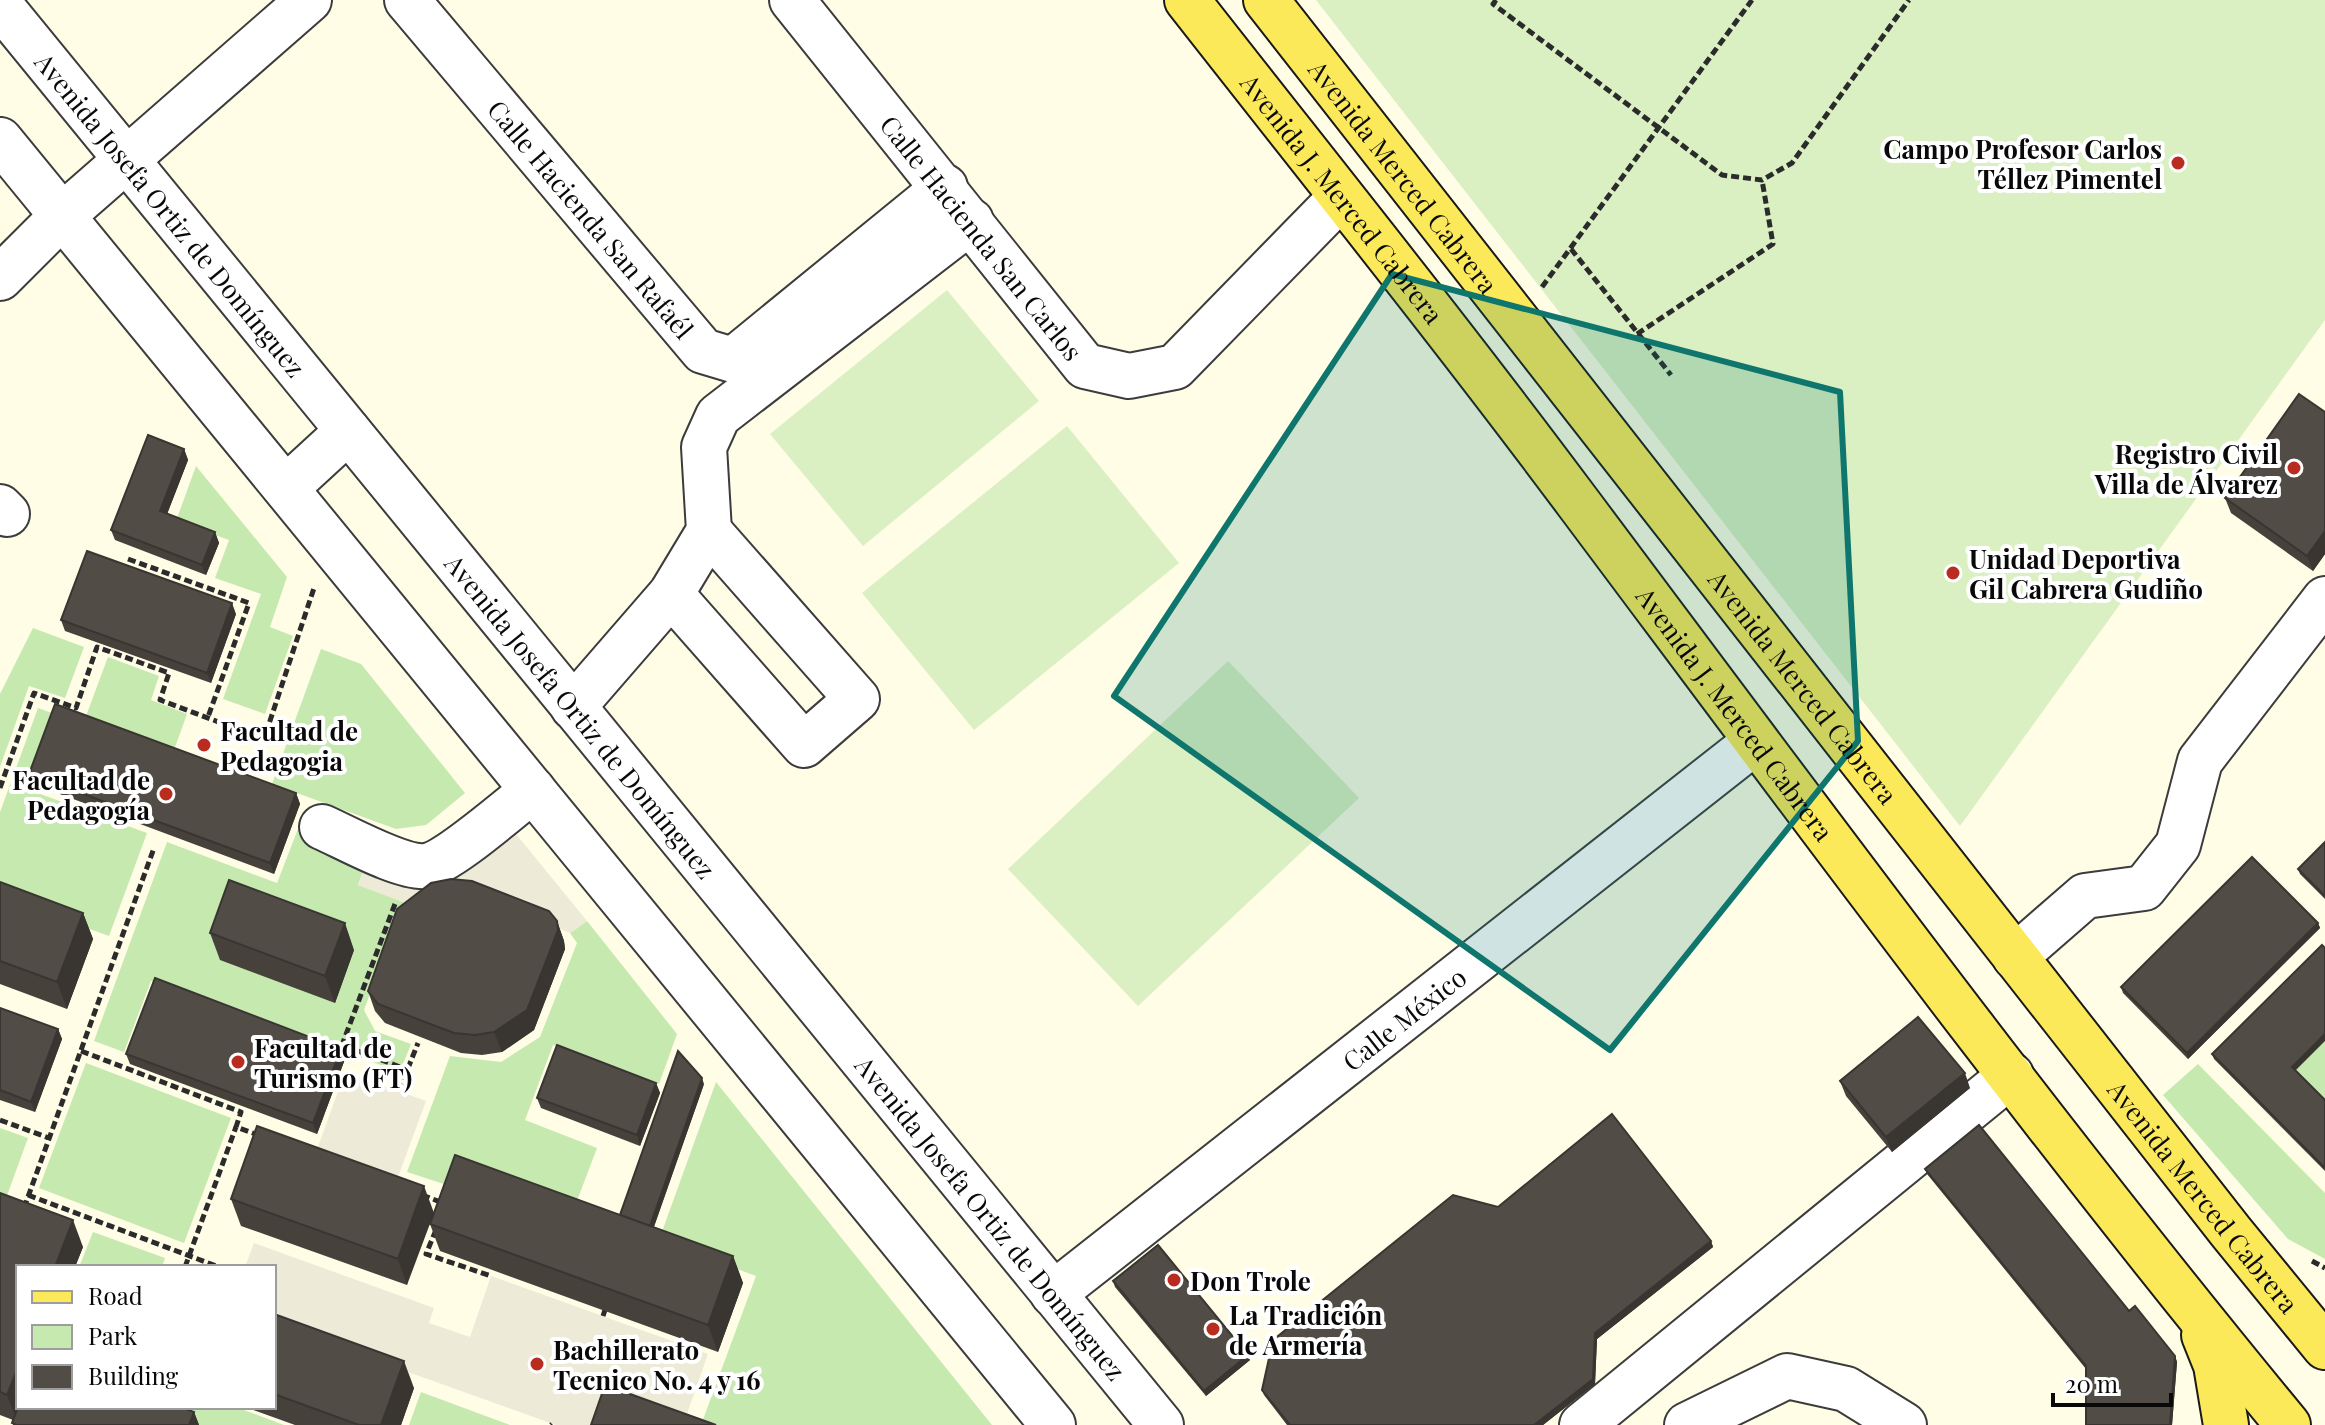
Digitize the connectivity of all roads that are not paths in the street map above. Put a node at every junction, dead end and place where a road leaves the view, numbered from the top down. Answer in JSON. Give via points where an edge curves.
{"nodes":[{"id":1,"x":309,"y":0,"type":"edge"},
{"id":2,"x":407,"y":0,"type":"edge"},
{"id":3,"x":792,"y":0,"type":"edge"},
{"id":4,"x":1187,"y":0,"type":"edge"},
{"id":5,"x":0,"y":5,"type":"edge"},
{"id":6,"x":1275,"y":11,"type":"edge"},
{"id":7,"x":0,"y":140,"type":"edge"},
{"id":8,"x":126,"y":160,"type":"junction"},
{"id":9,"x":945,"y":187,"type":"junction"},
{"id":10,"x":1341,"y":197,"type":"junction"},
{"id":11,"x":62,"y":216,"type":"junction"},
{"id":12,"x":971,"y":221,"type":"junction"},
{"id":13,"x":0,"y":278,"type":"edge"},
{"id":14,"x":348,"y":431,"type":"junction"},
{"id":15,"x":1629,"y":464,"type":"junction"},
{"id":16,"x":286,"y":488,"type":"junction"},
{"id":17,"x":1576,"y":501,"type":"junction"},
{"id":18,"x":709,"y":531,"type":"junction"},
{"id":19,"x":671,"y":594,"type":"junction"},
{"id":20,"x":2325,"y":599,"type":"edge"},
{"id":21,"x":573,"y":707,"type":"junction"},
{"id":22,"x":1755,"y":742,"type":"junction"},
{"id":23,"x":533,"y":790,"type":"junction"},
{"id":24,"x":322,"y":827,"type":"dead end"},
{"id":25,"x":2015,"y":957,"type":"junction"},
{"id":26,"x":2011,"y":1075,"type":"junction"},
{"id":27,"x":2266,"y":1277,"type":"junction"},
{"id":28,"x":1053,"y":1294,"type":"junction"},
{"id":29,"x":2325,"y":1298,"type":"edge"},
{"id":30,"x":2196,"y":1314,"type":"junction"},
{"id":31,"x":2325,"y":1347,"type":"edge"},
{"id":32,"x":1053,"y":1425,"type":"edge"},
{"id":33,"x":1161,"y":1425,"type":"edge"},
{"id":34,"x":1582,"y":1425,"type":"edge"},
{"id":35,"x":1689,"y":1425,"type":"edge"},
{"id":36,"x":1904,"y":1425,"type":"edge"},
{"id":37,"x":2226,"y":1425,"type":"edge"},
{"id":38,"x":2288,"y":1425,"type":"edge"}],
"edges":[{"from":1,"to":8,"type":"street"},
{"from":2,"to":9,"type":"street","name":"Calle Hacienda San Rafaél","via":[[703,351],[733,360]]},
{"from":3,"to":9,"type":"street","name":"Calle Hacienda San Carlos"},
{"from":4,"to":10,"type":"main road","name":"Avenida J. Merced Cabrera"},
{"from":5,"to":8,"type":"street","name":"Avenida Josefa Ortiz de Domínguez"},
{"from":6,"to":15,"type":"main road","name":"Avenida Merced Cabrera"},
{"from":7,"to":11,"type":"street"},
{"from":8,"to":11,"type":"street"},
{"from":8,"to":14,"type":"street","name":"Avenida Josefa Ortiz de Domínguez"},
{"from":9,"to":12,"type":"street","name":"Calle Hacienda San Carlos"},
{"from":10,"to":12,"type":"street","name":"Calle Hacienda San Carlos","via":[[1175,367],[1129,376],[1085,366]]},
{"from":10,"to":17,"type":"main road","name":"Avenida J. Merced Cabrera"},
{"from":11,"to":13,"type":"street"},
{"from":11,"to":16,"type":"street"},
{"from":12,"to":18,"type":"street","via":[[718,416],[704,447]]},
{"from":14,"to":16,"type":"street"},
{"from":14,"to":21,"type":"street","name":"Avenida Josefa Ortiz de Domínguez"},
{"from":15,"to":17,"type":"main road"},
{"from":15,"to":25,"type":"main road","name":"Avenida Merced Cabrera"},
{"from":16,"to":23,"type":"street"},
{"from":17,"to":22,"type":"main road","name":"Avenida J. Merced Cabrera"},
{"from":18,"to":19,"type":"street"},
{"from":18,"to":19,"type":"street","via":[[857,699],[804,745]]},
{"from":19,"to":21,"type":"street"},
{"from":20,"to":25,"type":"street","via":[[2200,761],[2178,845],[2144,888],[2085,896]]},
{"from":21,"to":28,"type":"street","name":"Avenida Josefa Ortiz de Domínguez"},
{"from":22,"to":26,"type":"main road","name":"Avenida J. Merced Cabrera"},
{"from":22,"to":28,"type":"street","name":"Calle México"},
{"from":23,"to":24,"type":"street","via":[[427,866],[404,862]]},
{"from":23,"to":32,"type":"street"},
{"from":25,"to":27,"type":"main road","name":"Avenida Merced Cabrera"},
{"from":26,"to":30,"type":"main road","name":"Avenida J. Merced Cabrera"},
{"from":26,"to":34,"type":"street"},
{"from":27,"to":29,"type":"main road"},
{"from":27,"to":31,"type":"main road","name":"Avenida Merced Cabrera"},
{"from":28,"to":33,"type":"street","name":"Avenida Josefa Ortiz de Domínguez"},
{"from":30,"to":37,"type":"main road","via":[[2216,1365]]},
{"from":30,"to":38,"type":"main road","name":"Avenida J. Merced Cabrera"},
{"from":35,"to":36,"type":"street","via":[[1787,1376],[1846,1389]]}]}
